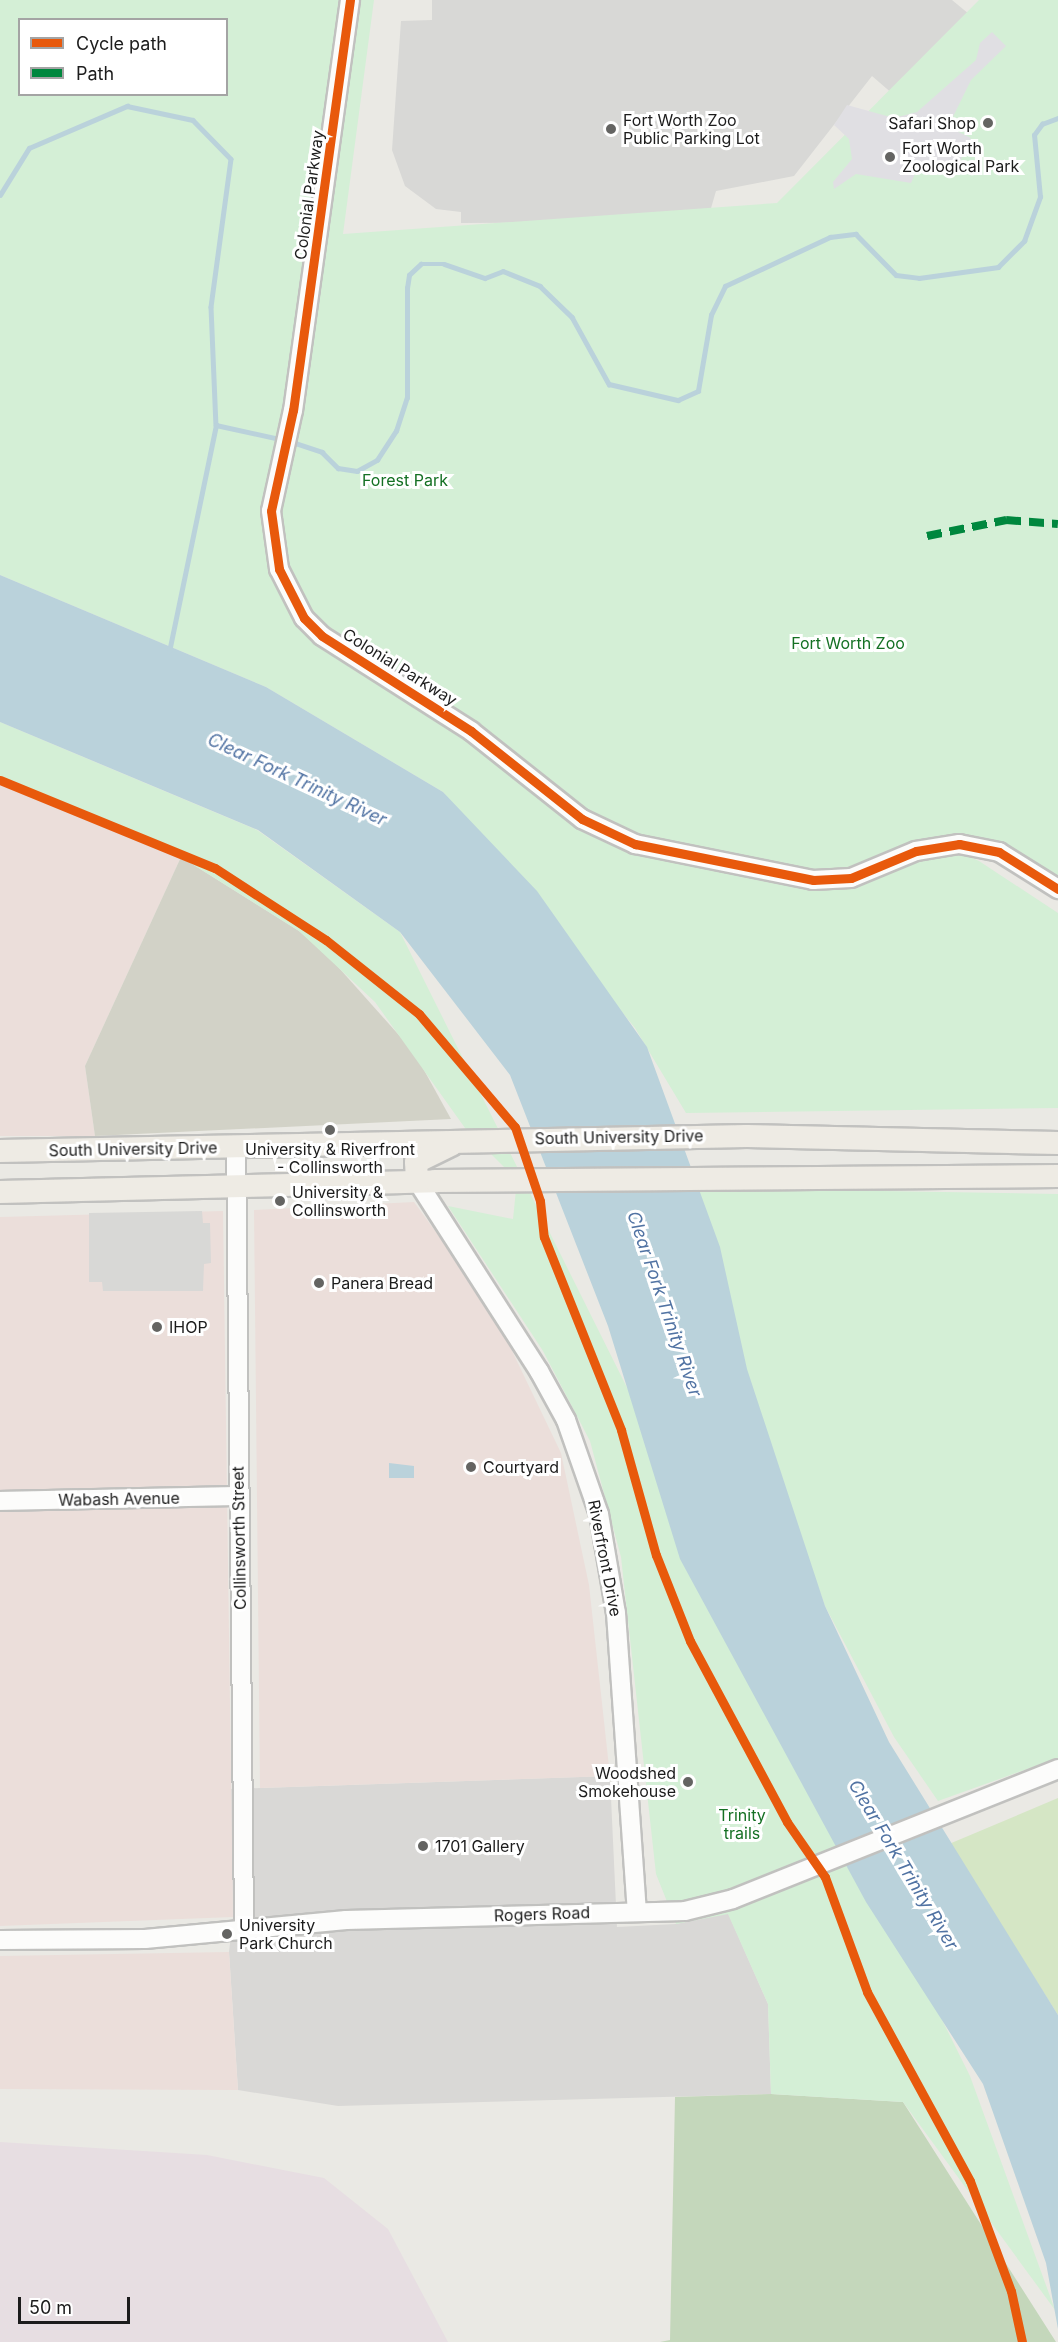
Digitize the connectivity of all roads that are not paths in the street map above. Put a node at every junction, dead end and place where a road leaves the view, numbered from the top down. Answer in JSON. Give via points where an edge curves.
{"nodes":[{"id":1,"x":350,"y":0,"type":"edge"},
{"id":2,"x":1058,"y":890,"type":"edge"},
{"id":3,"x":485,"y":1139,"type":"junction"},
{"id":4,"x":1058,"y":1143,"type":"edge"},
{"id":5,"x":236,"y":1148,"type":"junction"},
{"id":6,"x":0,"y":1151,"type":"edge"},
{"id":7,"x":1058,"y":1176,"type":"edge"},
{"id":8,"x":417,"y":1181,"type":"junction"},
{"id":9,"x":236,"y":1187,"type":"junction"},
{"id":10,"x":0,"y":1192,"type":"edge"},
{"id":11,"x":239,"y":1496,"type":"junction"},
{"id":12,"x":0,"y":1501,"type":"edge"},
{"id":13,"x":1058,"y":1769,"type":"edge"},
{"id":14,"x":637,"y":1911,"type":"junction"},
{"id":15,"x":244,"y":1929,"type":"junction"},
{"id":16,"x":0,"y":1940,"type":"edge"}],
"edges":[{"from":1,"to":2,"type":"street","name":"Colonial Parkway","via":[[293,410],[271,526],[279,568],[304,618],[322,636],[471,731],[582,819],[635,844],[813,880],[851,878],[937,846],[980,847],[1030,870]]},
{"from":3,"to":4,"type":"main road","name":"South University Drive","via":[[747,1136]]},
{"from":3,"to":5,"type":"main road","name":"South University Drive"},
{"from":3,"to":8,"type":"main road","via":[[434,1149],[416,1162]]},
{"from":5,"to":6,"type":"main road","name":"South University Drive"},
{"from":5,"to":9,"type":"street","name":"Collinsworth Street"},
{"from":7,"to":8,"type":"main road"},
{"from":8,"to":9,"type":"main road"},
{"from":8,"to":14,"type":"street","name":"Riverfront Drive","via":[[521,1337],[566,1420],[599,1514],[616,1613]]},
{"from":9,"to":10,"type":"main road"},
{"from":9,"to":11,"type":"street","name":"Collinsworth Street"},
{"from":11,"to":12,"type":"street","name":"Wabash Avenue"},
{"from":11,"to":15,"type":"street","name":"Collinsworth Street"},
{"from":13,"to":14,"type":"street","name":"Rogers Road","via":[[733,1899],[685,1911]]},
{"from":14,"to":15,"type":"street","name":"Rogers Road"},
{"from":15,"to":16,"type":"street","name":"Rogers Road","via":[[145,1939]]}]}
